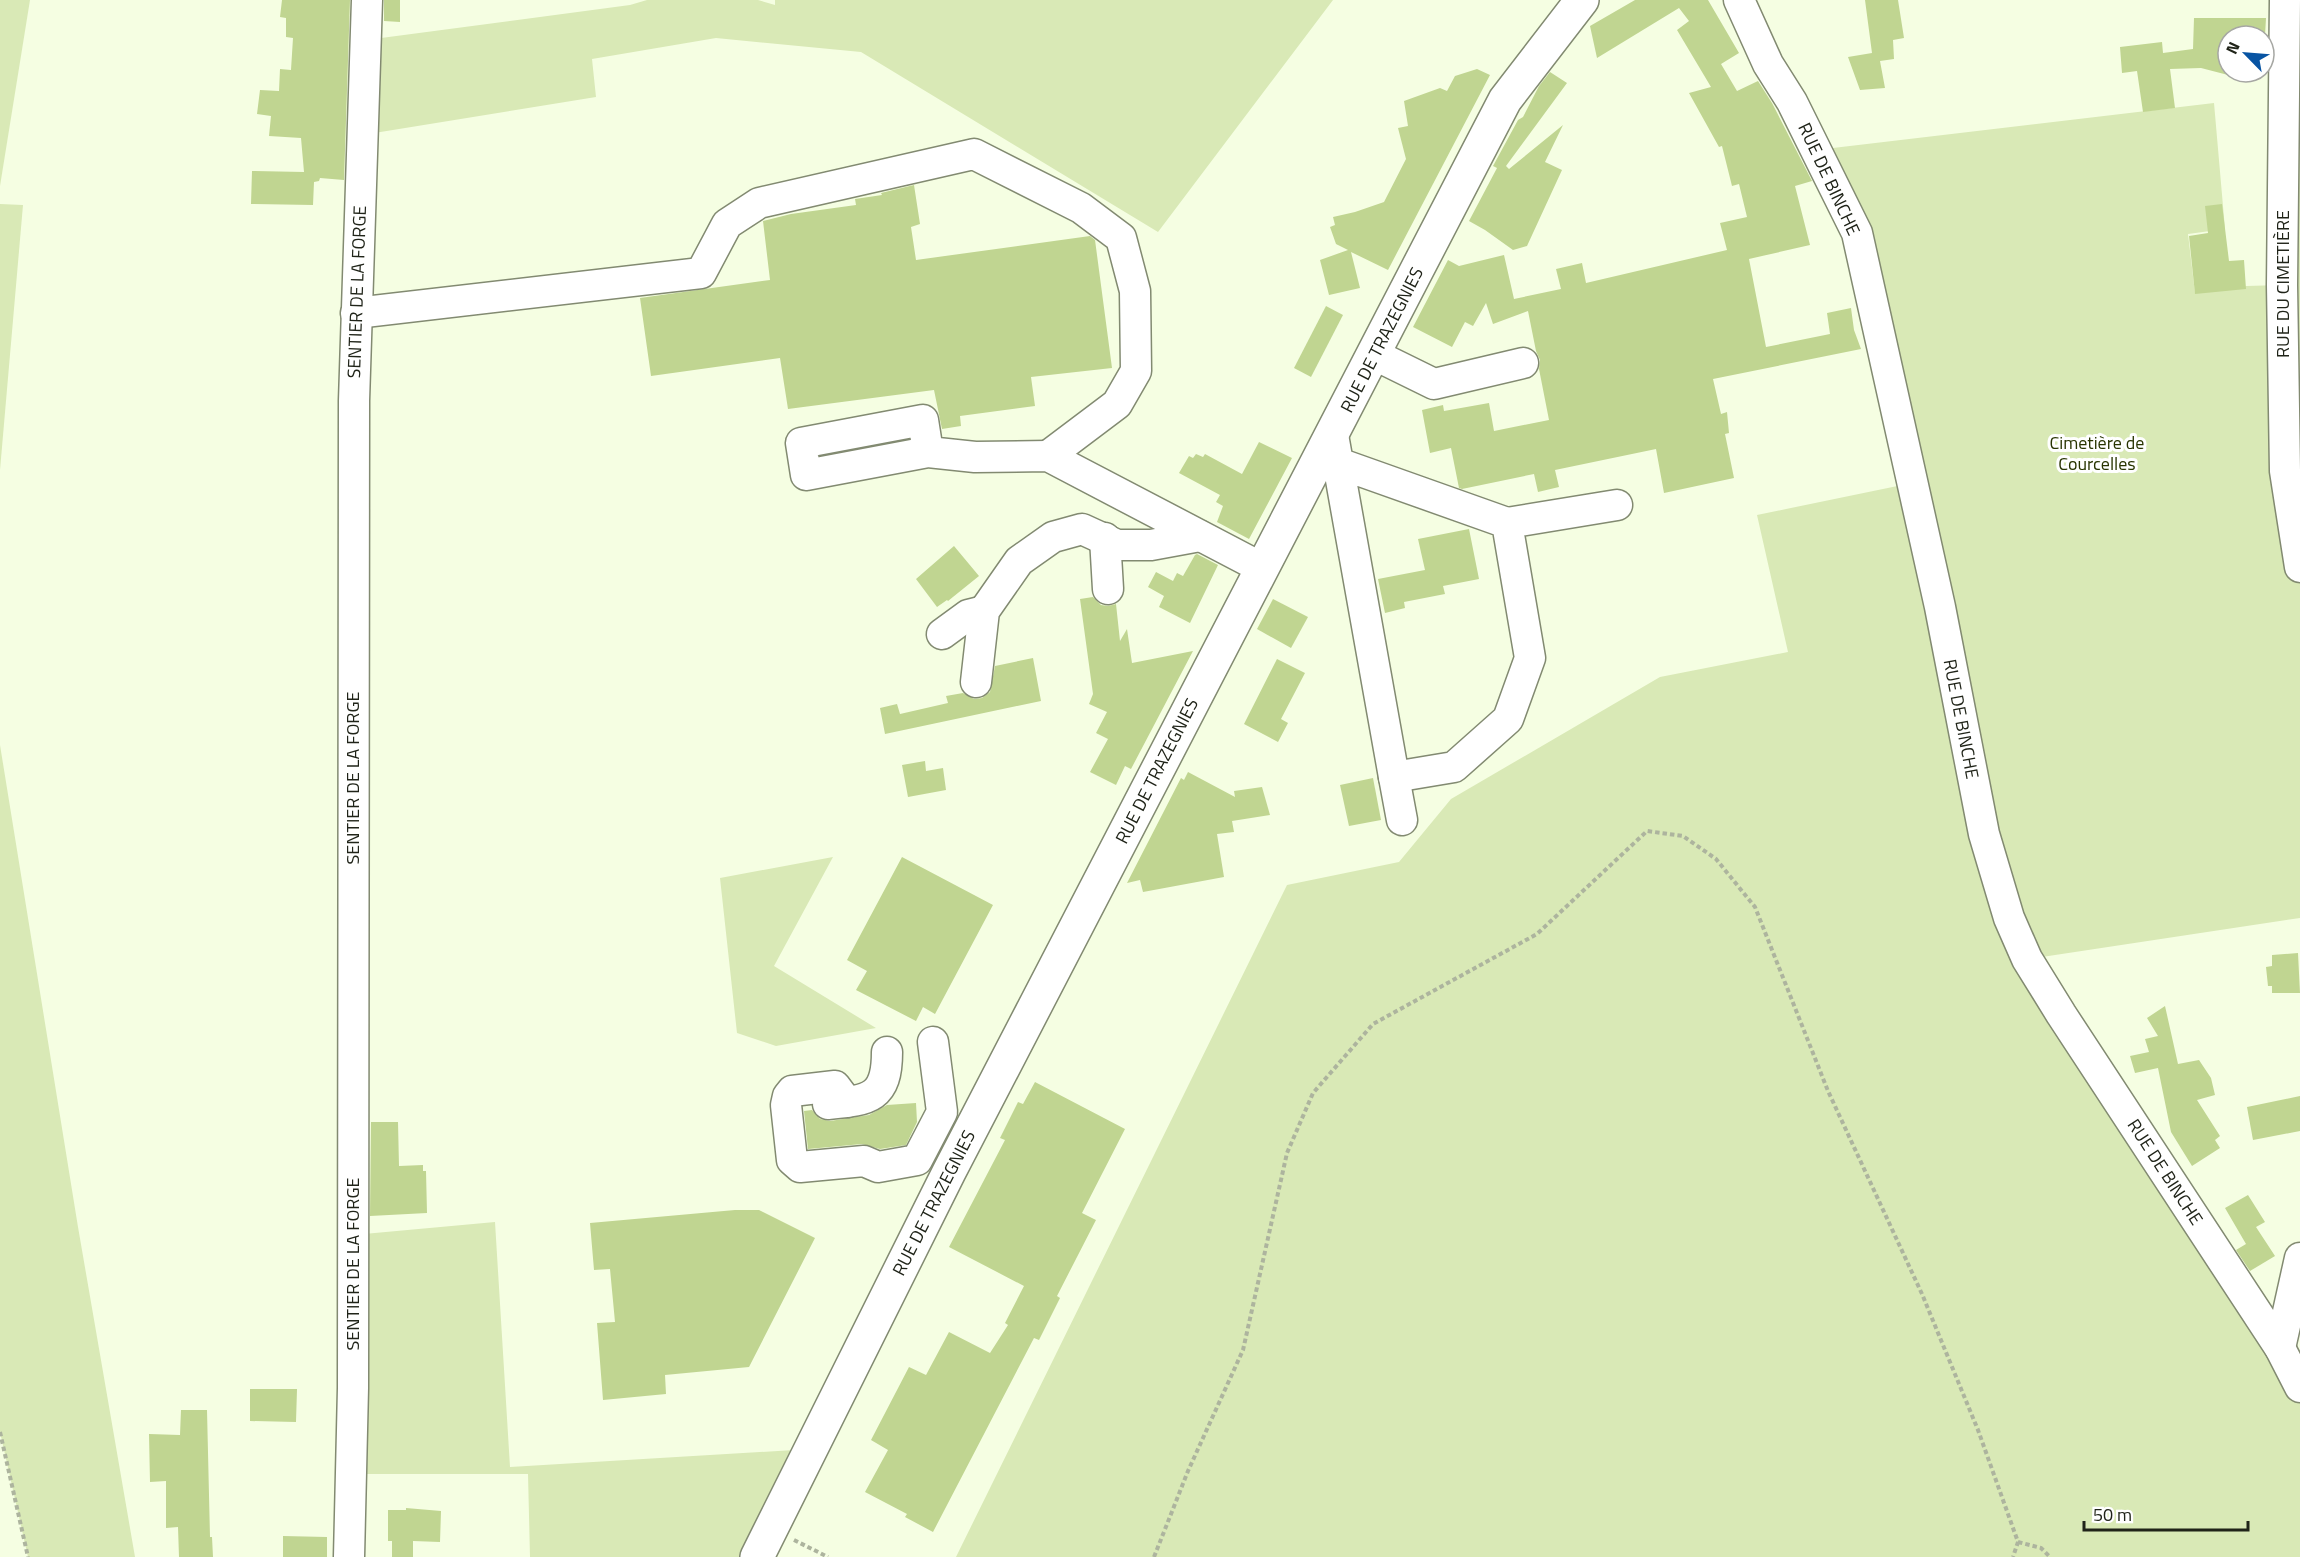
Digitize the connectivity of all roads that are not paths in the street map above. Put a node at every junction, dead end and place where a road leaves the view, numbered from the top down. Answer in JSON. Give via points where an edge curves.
{"nodes":[{"id":1,"x":367,"y":0,"type":"edge"},
{"id":2,"x":1582,"y":0,"type":"edge"},
{"id":3,"x":1740,"y":0,"type":"edge"},
{"id":4,"x":2285,"y":0,"type":"edge"},
{"id":5,"x":356,"y":313,"type":"junction"},
{"id":6,"x":1374,"y":355,"type":"junction"},
{"id":7,"x":1523,"y":363,"type":"dead end"},
{"id":8,"x":1335,"y":449,"type":"junction"},
{"id":9,"x":928,"y":452,"type":"dead end"},
{"id":10,"x":1048,"y":456,"type":"junction"},
{"id":11,"x":1617,"y":506,"type":"dead end"},
{"id":12,"x":1507,"y":523,"type":"junction"},
{"id":13,"x":1200,"y":536,"type":"junction"},
{"id":14,"x":1106,"y":538,"type":"junction"},
{"id":15,"x":2300,"y":567,"type":"edge"},
{"id":16,"x":1262,"y":568,"type":"junction"},
{"id":17,"x":1108,"y":589,"type":"dead end"},
{"id":18,"x":984,"y":611,"type":"junction"},
{"id":19,"x":942,"y":634,"type":"dead end"},
{"id":20,"x":976,"y":682,"type":"dead end"},
{"id":21,"x":1394,"y":777,"type":"junction"},
{"id":22,"x":1402,"y":820,"type":"dead end"},
{"id":23,"x":933,"y":1042,"type":"dead end"},
{"id":24,"x":887,"y":1052,"type":"dead end"},
{"id":25,"x":2300,"y":1258,"type":"edge"},
{"id":26,"x":2280,"y":1348,"type":"junction"},
{"id":27,"x":2300,"y":1387,"type":"edge"},
{"id":28,"x":764,"y":1543,"type":"edge"},
{"id":29,"x":349,"y":1557,"type":"edge"}],
"edges":[{"from":1,"to":5,"type":"street","name":"SENTIER DE LA FORGE"},
{"from":2,"to":6,"type":"main road","name":"RUE DE TRAZEGNIES","via":[[1505,100]]},
{"from":3,"to":26,"type":"street","name":"RUE DE BINCHE","via":[[1768,64],[1792,102],[1857,233],[1937,596],[1984,834],[2009,918],[2027,959],[2061,1014]]},
{"from":4,"to":15,"type":"street","name":"RUE DU CIMETIÈRE","via":[[2284,471]]},
{"from":5,"to":10,"type":"street","via":[[701,273],[727,224],[759,203],[974,154],[1081,208],[1121,238],[1135,291],[1136,371],[1118,405]]},
{"from":5,"to":29,"type":"street","name":"SENTIER DE LA FORGE"},
{"from":6,"to":7,"type":"street","via":[[1434,384]]},
{"from":6,"to":8,"type":"main road","name":"RUE DE TRAZEGNIES"},
{"from":8,"to":12,"type":"street"},
{"from":8,"to":16,"type":"main road","name":"RUE DE TRAZEGNIES"},
{"from":8,"to":21,"type":"street"},
{"from":9,"to":10,"type":"street","via":[[975,457]]},
{"from":10,"to":13,"type":"street"},
{"from":11,"to":12,"type":"street"},
{"from":12,"to":21,"type":"street","via":[[1530,658],[1508,719],[1454,767]]},
{"from":13,"to":14,"type":"street","via":[[1151,545],[1118,545]]},
{"from":13,"to":16,"type":"street"},
{"from":14,"to":17,"type":"street"},
{"from":14,"to":18,"type":"street","via":[[1082,529],[1053,537],[1019,561]]},
{"from":16,"to":28,"type":"main road","name":"RUE DE TRAZEGNIES","via":[[949,1172]]},
{"from":18,"to":19,"type":"street","via":[[968,615]]},
{"from":18,"to":20,"type":"street"},
{"from":21,"to":22,"type":"street"},
{"from":23,"to":24,"type":"street","via":[[942,1112],[917,1160],[878,1167],[864,1161],[800,1167],[792,1160],[786,1107],[847,1102],[875,1094],[887,1072]]},
{"from":25,"to":26,"type":"street"},
{"from":26,"to":27,"type":"street","name":"RUE DE BINCHE"}]}
